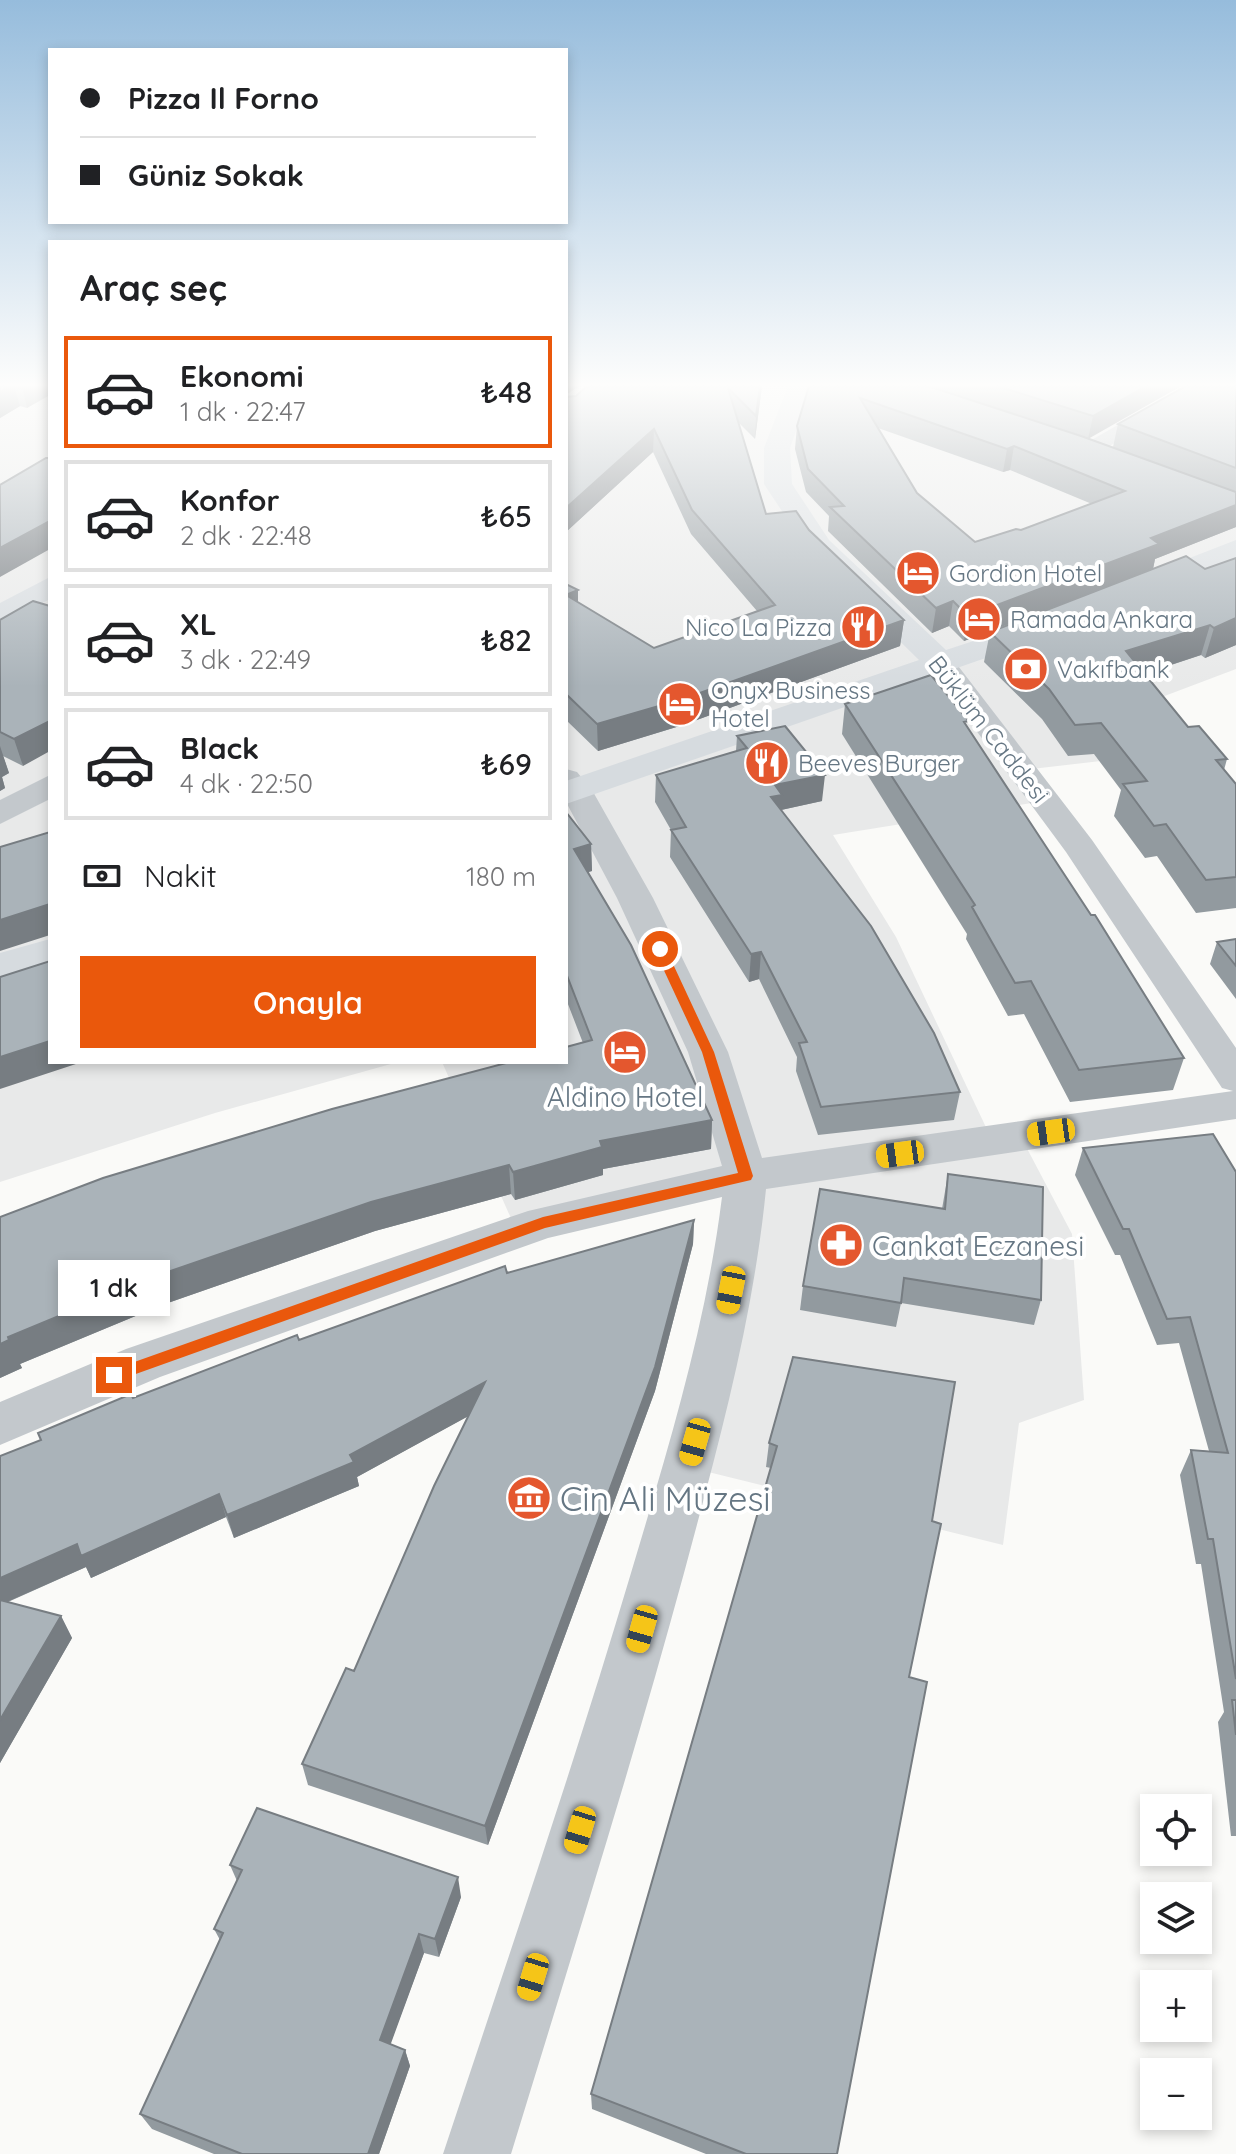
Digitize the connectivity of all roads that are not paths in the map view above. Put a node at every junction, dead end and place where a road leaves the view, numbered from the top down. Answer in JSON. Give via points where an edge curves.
{"nodes":[{"id":1,"x":780,"y":487,"type":"edge"},
{"id":2,"x":1236,"y":549,"type":"edge"},
{"id":3,"x":48,"y":587,"type":"edge"},
{"id":4,"x":1120,"y":596,"type":"edge"},
{"id":5,"x":1076,"y":614,"type":"edge"},
{"id":6,"x":0,"y":616,"type":"edge"},
{"id":7,"x":942,"y":664,"type":"junction"},
{"id":8,"x":48,"y":786,"type":"edge"},
{"id":9,"x":569,"y":787,"type":"edge"},
{"id":10,"x":0,"y":814,"type":"edge"},
{"id":11,"x":48,"y":953,"type":"edge"},
{"id":12,"x":0,"y":967,"type":"edge"},
{"id":13,"x":1236,"y":1078,"type":"edge"},
{"id":14,"x":1236,"y":1105,"type":"edge"},
{"id":15,"x":746,"y":1176,"type":"junction"},
{"id":16,"x":0,"y":1424,"type":"edge"},
{"id":17,"x":477,"y":2154,"type":"edge"}],
"edges":[{"from":1,"to":7,"type":"main road","name":"Büklüm Caddesi","via":[[819,546]]},
{"from":2,"to":4,"type":"main road"},
{"from":3,"to":6,"type":"main road"},
{"from":5,"to":7,"type":"main road"},
{"from":7,"to":9,"type":"main road"},
{"from":7,"to":13,"type":"street","name":"Büklüm Caddesi","via":[[1080,847]]},
{"from":8,"to":10,"type":"street"},
{"from":9,"to":15,"type":"street","via":[[635,898],[708,1052]]},
{"from":11,"to":12,"type":"main road"},
{"from":14,"to":15,"type":"street"},
{"from":15,"to":16,"type":"street","via":[[543,1223],[143,1363]]},
{"from":15,"to":17,"type":"street","via":[[736,1264],[709,1392],[626,1683]]}]}
